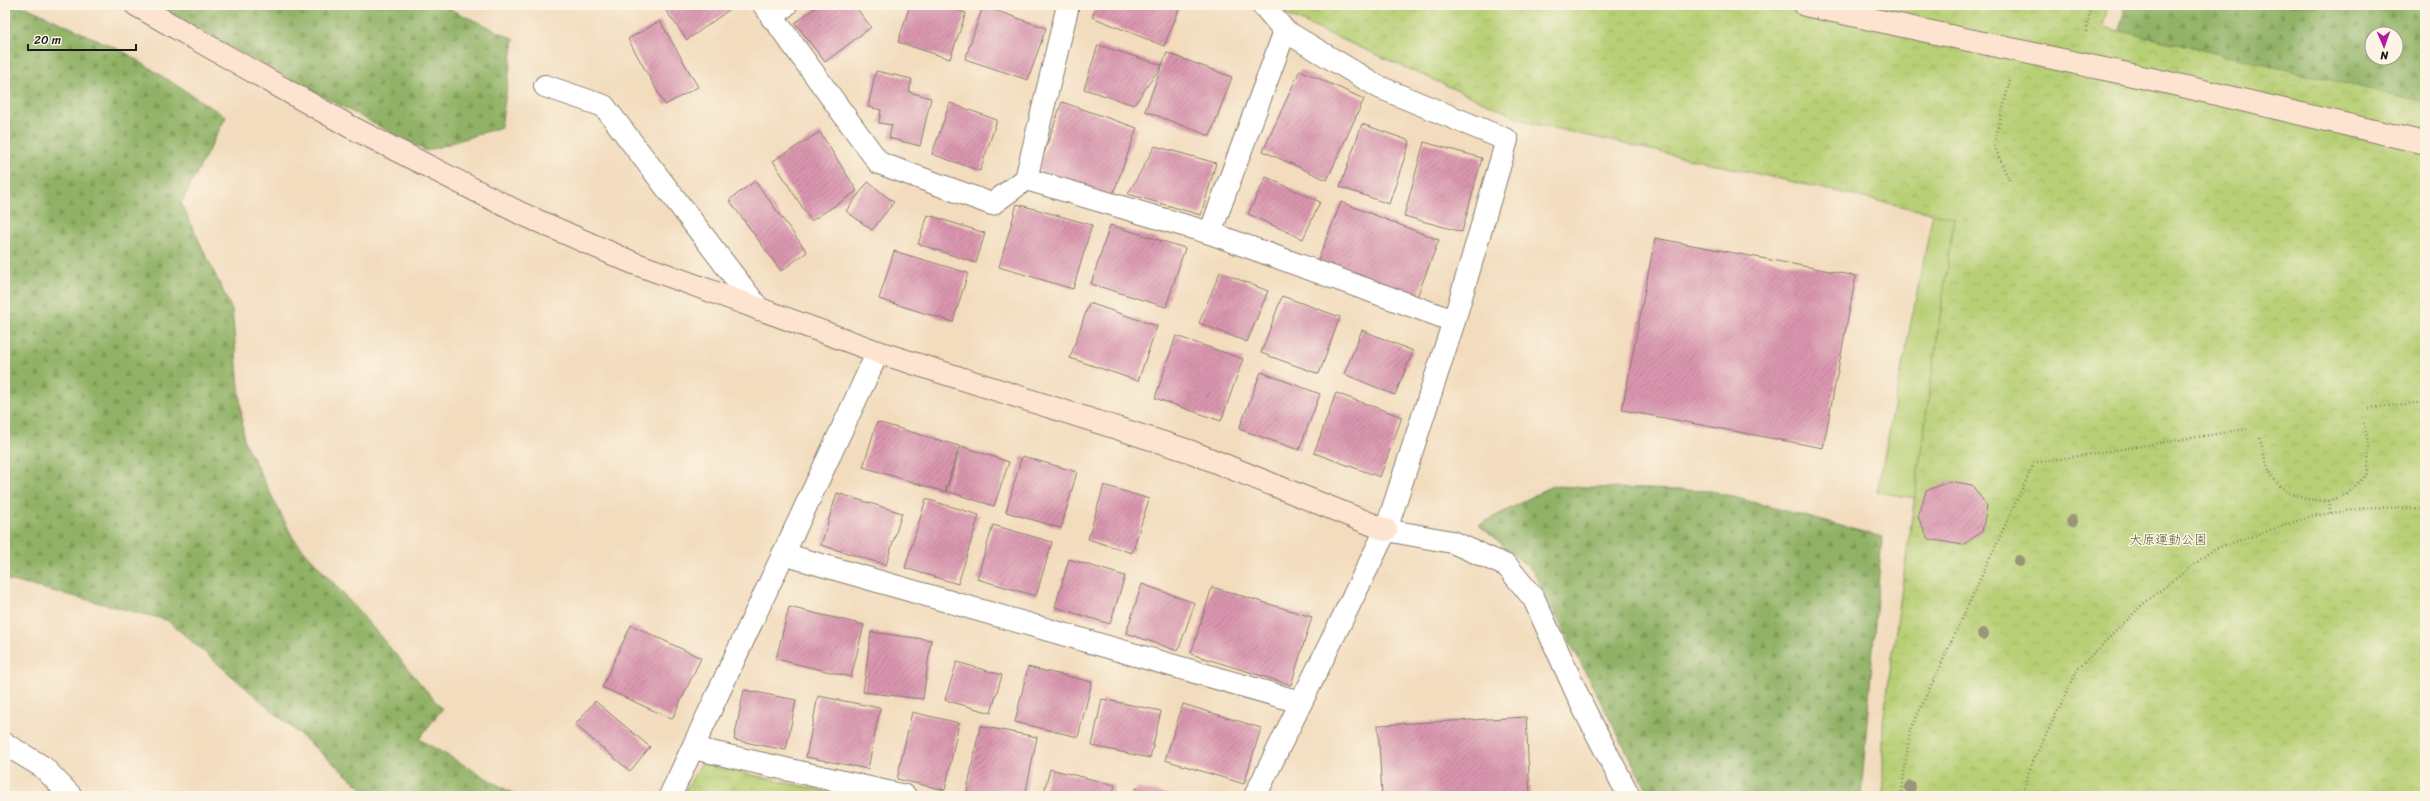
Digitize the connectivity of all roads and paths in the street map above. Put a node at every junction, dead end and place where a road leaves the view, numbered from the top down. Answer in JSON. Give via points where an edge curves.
{"nodes":[{"id":1,"x":136,"y":5,"type":"edge"},
{"id":2,"x":1068,"y":5,"type":"edge"},
{"id":3,"x":1263,"y":5,"type":"edge"},
{"id":4,"x":1805,"y":5,"type":"edge"},
{"id":5,"x":2091,"y":5,"type":"edge"},
{"id":6,"x":774,"y":9,"type":"edge"},
{"id":7,"x":1285,"y":31,"type":"junction"},
{"id":8,"x":2086,"y":32,"type":"dead end"},
{"id":9,"x":2010,"y":80,"type":"dead end"},
{"id":10,"x":545,"y":86,"type":"dead end"},
{"id":11,"x":2425,"y":143,"type":"edge"},
{"id":12,"x":1026,"y":179,"type":"junction"},
{"id":13,"x":2009,"y":180,"type":"dead end"},
{"id":14,"x":1210,"y":233,"type":"junction"},
{"id":15,"x":759,"y":309,"type":"junction"},
{"id":16,"x":1454,"y":321,"type":"junction"},
{"id":17,"x":878,"y":352,"type":"junction"},
{"id":18,"x":2425,"y":402,"type":"edge"},
{"id":19,"x":2369,"y":408,"type":"dead end"},
{"id":20,"x":2363,"y":421,"type":"dead end"},
{"id":21,"x":2247,"y":429,"type":"dead end"},
{"id":22,"x":2260,"y":438,"type":"dead end"},
{"id":23,"x":2328,"y":501,"type":"junction"},
{"id":24,"x":2425,"y":510,"type":"edge"},
{"id":25,"x":2331,"y":513,"type":"junction"},
{"id":26,"x":1386,"y":530,"type":"junction"},
{"id":27,"x":783,"y":554,"type":"junction"},
{"id":28,"x":1300,"y":702,"type":"junction"},
{"id":29,"x":5,"y":744,"type":"edge"},
{"id":30,"x":693,"y":748,"type":"junction"},
{"id":31,"x":71,"y":796,"type":"edge"},
{"id":32,"x":670,"y":796,"type":"edge"},
{"id":33,"x":904,"y":796,"type":"edge"},
{"id":34,"x":1255,"y":796,"type":"edge"},
{"id":35,"x":1629,"y":796,"type":"edge"},
{"id":36,"x":1901,"y":796,"type":"edge"},
{"id":37,"x":2022,"y":796,"type":"edge"}],
"edges":[{"from":1,"to":15,"type":"street","via":[[350,126],[520,214],[631,262]]},
{"from":2,"to":12,"type":"street"},
{"from":3,"to":7,"type":"street"},
{"from":4,"to":11,"type":"street","via":[[2165,82]]},
{"from":5,"to":8,"type":"path"},
{"from":6,"to":12,"type":"street","via":[[879,163],[992,204]]},
{"from":7,"to":14,"type":"street"},
{"from":7,"to":16,"type":"street","via":[[1379,87],[1507,140]]},
{"from":9,"to":13,"type":"path","via":[[1994,145]]},
{"from":10,"to":15,"type":"street","via":[[604,106]]},
{"from":12,"to":14,"type":"street"},
{"from":14,"to":16,"type":"street"},
{"from":15,"to":17,"type":"street"},
{"from":16,"to":26,"type":"street"},
{"from":17,"to":26,"type":"street","via":[[1188,451]]},
{"from":17,"to":27,"type":"street"},
{"from":18,"to":19,"type":"path"},
{"from":20,"to":23,"type":"path","via":[[2369,446],[2368,473],[2347,494]]},
{"from":21,"to":36,"type":"path","via":[[2034,464],[1910,731]]},
{"from":22,"to":23,"type":"path","via":[[2266,465],[2284,491],[2298,498]]},
{"from":23,"to":25,"type":"path"},
{"from":24,"to":25,"type":"path","via":[[2374,507]]},
{"from":25,"to":37,"type":"path","via":[[2312,516],[2214,549],[2143,604],[2078,669],[2030,768]]},
{"from":26,"to":28,"type":"street"},
{"from":26,"to":35,"type":"street","via":[[1452,542],[1507,566],[1534,599],[1583,707]]},
{"from":27,"to":28,"type":"street"},
{"from":27,"to":30,"type":"street"},
{"from":28,"to":34,"type":"street"},
{"from":29,"to":31,"type":"street","via":[[43,767]]},
{"from":30,"to":32,"type":"street"},
{"from":30,"to":33,"type":"street"}]}
